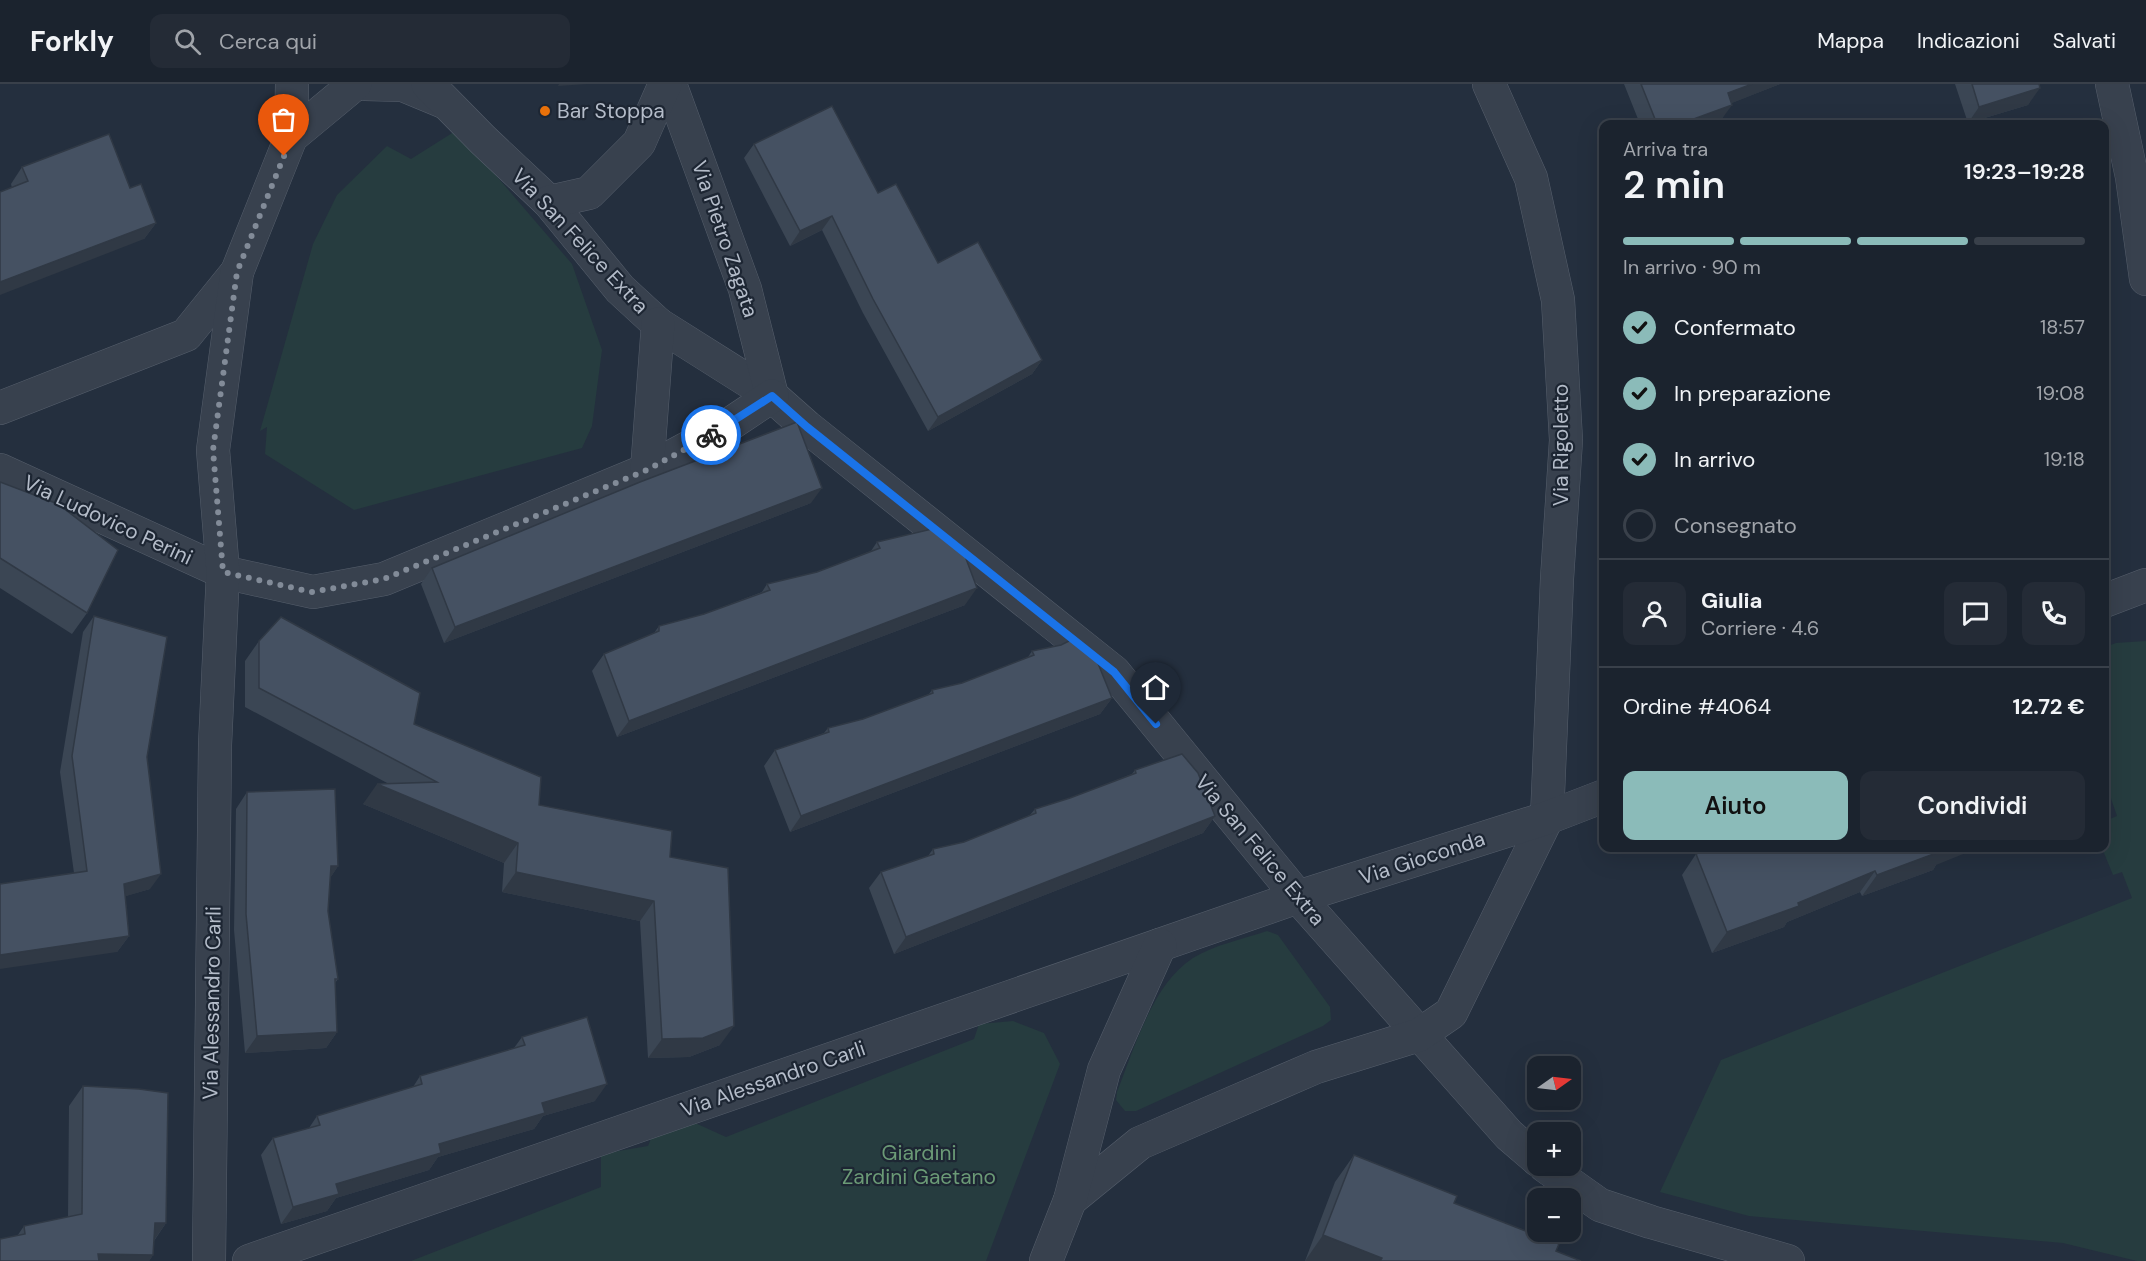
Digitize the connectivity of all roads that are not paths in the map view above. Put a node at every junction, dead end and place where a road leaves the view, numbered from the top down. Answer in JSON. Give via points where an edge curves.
{"nodes":[{"id":1,"x":292,"y":84,"type":"edge"},
{"id":2,"x":355,"y":84,"type":"edge"},
{"id":3,"x":365,"y":84,"type":"edge"},
{"id":4,"x":665,"y":84,"type":"edge"},
{"id":5,"x":670,"y":84,"type":"edge"},
{"id":6,"x":1489,"y":84,"type":"edge"},
{"id":7,"x":2112,"y":84,"type":"edge"},
{"id":8,"x":436,"y":93,"type":"edge"},
{"id":9,"x":291,"y":136,"type":"junction"},
{"id":10,"x":549,"y":202,"type":"junction"},
{"id":11,"x":237,"y":272,"type":"junction"},
{"id":12,"x":2146,"y":279,"type":"edge"},
{"id":13,"x":658,"y":324,"type":"junction"},
{"id":14,"x":772,"y":396,"type":"junction"},
{"id":15,"x":0,"y":408,"type":"edge"},
{"id":16,"x":0,"y":470,"type":"edge"},
{"id":17,"x":647,"y":470,"type":"junction"},
{"id":18,"x":223,"y":572,"type":"junction"},
{"id":19,"x":2146,"y":585,"type":"edge"},
{"id":20,"x":2109,"y":599,"type":"edge"},
{"id":21,"x":1599,"y":798,"type":"edge"},
{"id":22,"x":1547,"y":818,"type":"junction"},
{"id":23,"x":1298,"y":897,"type":"junction"},
{"id":24,"x":1160,"y":945,"type":"junction"},
{"id":25,"x":1419,"y":1035,"type":"junction"},
{"id":26,"x":1527,"y":1151,"type":"edge"},
{"id":27,"x":1559,"y":1176,"type":"edge"},
{"id":28,"x":1070,"y":1200,"type":"junction"},
{"id":29,"x":209,"y":1261,"type":"edge"},
{"id":30,"x":249,"y":1261,"type":"edge"},
{"id":31,"x":1046,"y":1261,"type":"edge"},
{"id":32,"x":1788,"y":1261,"type":"edge"}],
"edges":[{"from":1,"to":9,"type":"street"},
{"from":2,"to":9,"type":"street"},
{"from":3,"to":8,"type":"street","via":[[403,85]]},
{"from":4,"to":10,"type":"street","via":[[639,143],[589,193]]},
{"from":5,"to":14,"type":"street","name":"Via Pietro Zagata","via":[[745,290]]},
{"from":6,"to":22,"type":"street","name":"Via Rigoletto","via":[[1531,178],[1558,300],[1566,440]]},
{"from":7,"to":12,"type":"street","via":[[2132,177]]},
{"from":8,"to":10,"type":"street","name":"Via San Felice Extra"},
{"from":9,"to":11,"type":"street"},
{"from":10,"to":13,"type":"street","name":"Via San Felice Extra","via":[[620,289]]},
{"from":11,"to":15,"type":"street","via":[[186,335]]},
{"from":11,"to":18,"type":"street","via":[[213,450]]},
{"from":13,"to":14,"type":"street","name":"Via San Felice Extra"},
{"from":13,"to":17,"type":"street"},
{"from":14,"to":17,"type":"street","name":"Via Ludovico Perini","via":[[721,430]]},
{"from":14,"to":23,"type":"street","name":"Via San Felice Extra","via":[[1114,672]]},
{"from":16,"to":18,"type":"street","name":"Via Ludovico Perini"},
{"from":17,"to":18,"type":"street","name":"Via Ludovico Perini","via":[[384,579],[312,592]]},
{"from":18,"to":29,"type":"street","name":"Via Alessandro Carli","via":[[215,745]]},
{"from":19,"to":20,"type":"street"},
{"from":21,"to":22,"type":"street","name":"Via Gioconda"},
{"from":22,"to":23,"type":"street","name":"Via Gioconda"},
{"from":22,"to":25,"type":"street","via":[[1451,1013]]},
{"from":23,"to":24,"type":"street","name":"Via Alessandro Carli"},
{"from":23,"to":25,"type":"street","name":"Via San Felice Extra"},
{"from":24,"to":28,"type":"street","via":[[1104,1070]]},
{"from":24,"to":30,"type":"street","name":"Via Alessandro Carli"},
{"from":25,"to":26,"type":"street","name":"Via San Felice Extra"},
{"from":25,"to":28,"type":"street","via":[[1316,1067],[1140,1143]]},
{"from":27,"to":32,"type":"street","via":[[1600,1205]]},
{"from":28,"to":31,"type":"street"}]}
